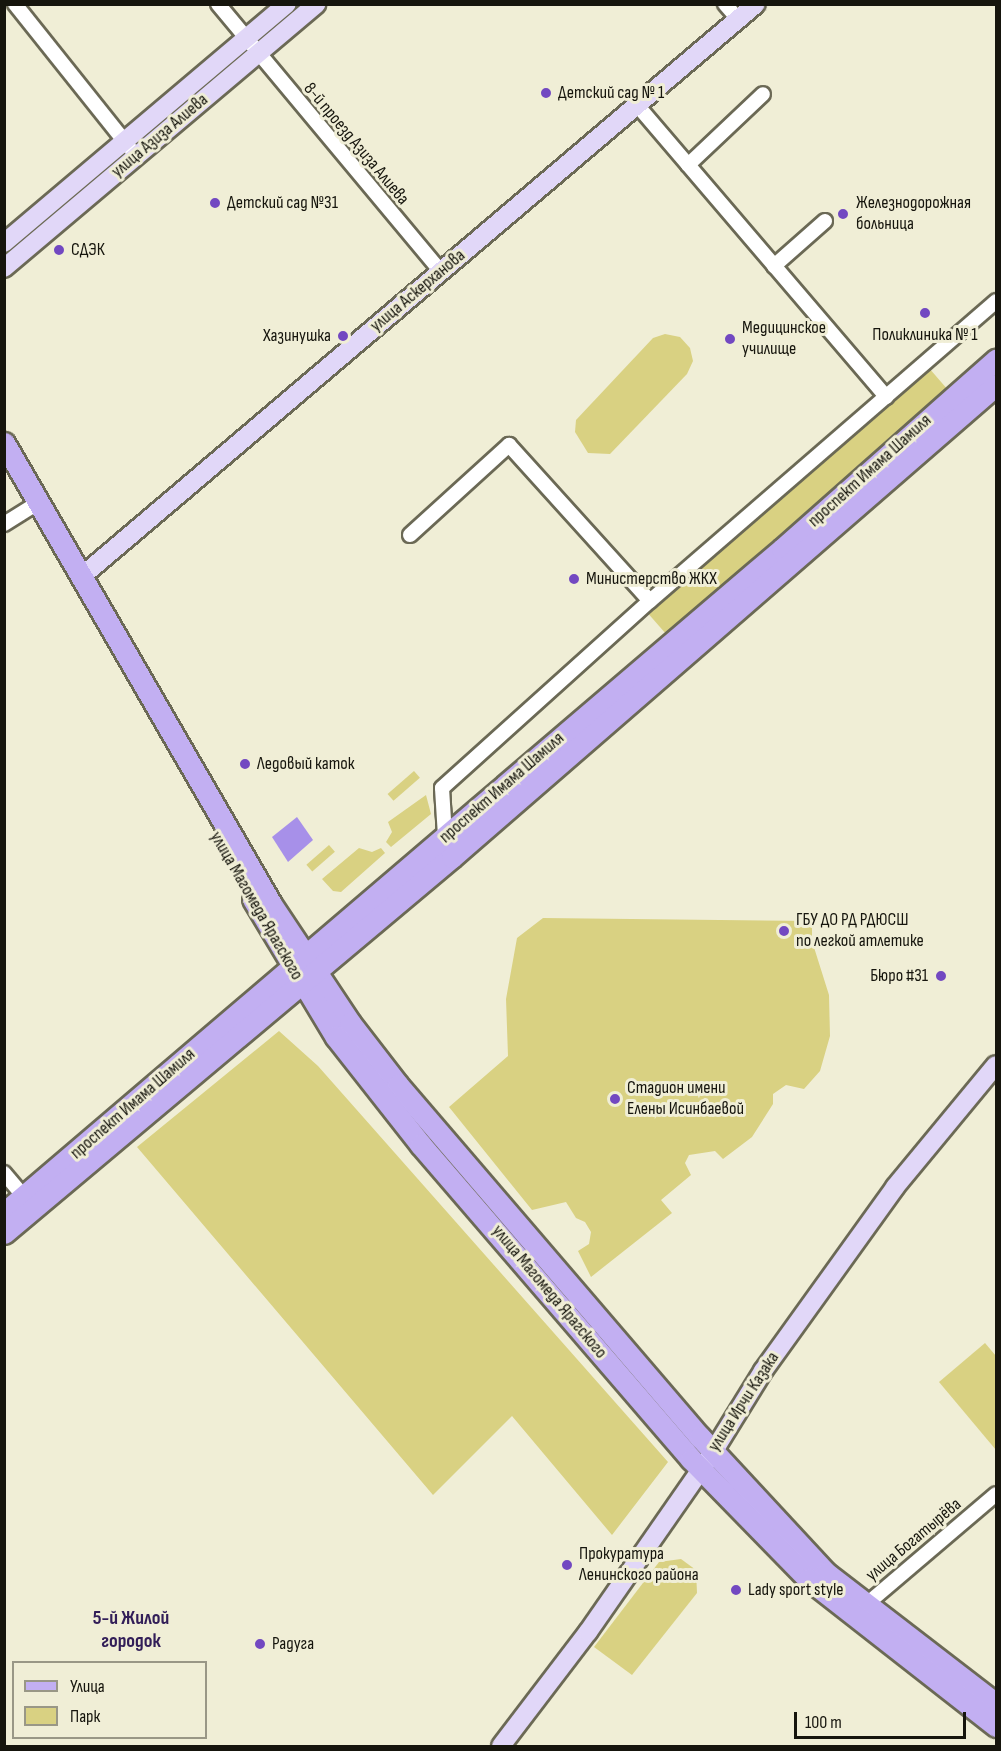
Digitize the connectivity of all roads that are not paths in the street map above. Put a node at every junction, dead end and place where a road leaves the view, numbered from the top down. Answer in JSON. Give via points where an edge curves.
{"nodes":[{"id":1,"x":15,"y":4,"type":"edge"},
{"id":2,"x":218,"y":4,"type":"edge"},
{"id":3,"x":287,"y":4,"type":"edge"},
{"id":4,"x":316,"y":4,"type":"edge"},
{"id":5,"x":725,"y":4,"type":"edge"},
{"id":6,"x":756,"y":4,"type":"edge"},
{"id":7,"x":738,"y":20,"type":"junction"},
{"id":8,"x":245,"y":39,"type":"junction"},
{"id":9,"x":258,"y":54,"type":"junction"},
{"id":10,"x":764,"y":94,"type":"dead end"},
{"id":11,"x":637,"y":105,"type":"junction"},
{"id":12,"x":124,"y":141,"type":"junction"},
{"id":13,"x":136,"y":156,"type":"junction"},
{"id":14,"x":688,"y":165,"type":"junction"},
{"id":15,"x":825,"y":221,"type":"dead end"},
{"id":16,"x":4,"y":243,"type":"edge"},
{"id":17,"x":774,"y":266,"type":"junction"},
{"id":18,"x":4,"y":268,"type":"edge"},
{"id":19,"x":441,"y":272,"type":"junction"},
{"id":20,"x":996,"y":301,"type":"edge"},
{"id":21,"x":996,"y":360,"type":"edge"},
{"id":22,"x":996,"y":385,"type":"edge"},
{"id":23,"x":886,"y":397,"type":"junction"},
{"id":24,"x":4,"y":443,"type":"edge"},
{"id":25,"x":38,"y":503,"type":"junction"},
{"id":26,"x":4,"y":524,"type":"edge"},
{"id":27,"x":410,"y":535,"type":"dead end"},
{"id":28,"x":81,"y":577,"type":"junction"},
{"id":29,"x":650,"y":601,"type":"junction"},
{"id":30,"x":446,"y":836,"type":"junction"},
{"id":31,"x":304,"y":970,"type":"junction"},
{"id":32,"x":996,"y":1065,"type":"edge"},
{"id":33,"x":4,"y":1173,"type":"edge"},
{"id":34,"x":24,"y":1197,"type":"junction"},
{"id":35,"x":4,"y":1213,"type":"edge"},
{"id":36,"x":4,"y":1233,"type":"edge"},
{"id":37,"x":707,"y":1460,"type":"junction"},
{"id":38,"x":996,"y":1494,"type":"edge"},
{"id":39,"x":861,"y":1610,"type":"junction"},
{"id":40,"x":996,"y":1704,"type":"edge"},
{"id":41,"x":996,"y":1726,"type":"edge"},
{"id":42,"x":501,"y":1746,"type":"edge"}],
"edges":[{"from":1,"to":12,"type":"street"},
{"from":2,"to":8,"type":"street","name":"8-й проезд Азиза Алиева"},
{"from":3,"to":8,"type":"main road","name":"улица Азиза Алиева"},
{"from":4,"to":9,"type":"main road","name":"улица Азиза Алиева"},
{"from":5,"to":7,"type":"street"},
{"from":6,"to":7,"type":"main road","name":"улица Аскерханова"},
{"from":7,"to":11,"type":"main road","name":"улица Аскерханова"},
{"from":8,"to":9,"type":"street","name":"8-й проезд Азиза Алиева"},
{"from":8,"to":12,"type":"main road","name":"улица Азиза Алиева"},
{"from":9,"to":13,"type":"main road","name":"улица Азиза Алиева"},
{"from":9,"to":19,"type":"street","name":"8-й проезд Азиза Алиева"},
{"from":10,"to":14,"type":"street"},
{"from":11,"to":14,"type":"street"},
{"from":11,"to":19,"type":"main road","name":"улица Аскерханова"},
{"from":12,"to":13,"type":"street"},
{"from":12,"to":16,"type":"main road","name":"улица Азиза Алиева"},
{"from":13,"to":18,"type":"main road","name":"улица Азиза Алиева"},
{"from":14,"to":17,"type":"street"},
{"from":15,"to":17,"type":"street"},
{"from":17,"to":23,"type":"street"},
{"from":19,"to":28,"type":"main road","name":"улица Аскерханова"},
{"from":20,"to":23,"type":"street"},
{"from":21,"to":30,"type":"main road","name":"проспект Имама Шамиля"},
{"from":22,"to":31,"type":"main road","name":"проспект Имама Шамиля"},
{"from":23,"to":29,"type":"street"},
{"from":24,"to":25,"type":"main road","name":"улица Магомеда Ярагского"},
{"from":25,"to":26,"type":"street"},
{"from":25,"to":28,"type":"main road","name":"улица Магомеда Ярагского"},
{"from":27,"to":29,"type":"street","via":[[508,445]]},
{"from":28,"to":31,"type":"main road","name":"улица Магомеда Ярагского"},
{"from":29,"to":30,"type":"street","via":[[442,788]]},
{"from":30,"to":31,"type":"main road","name":"проспект Имама Шамиля"},
{"from":31,"to":34,"type":"main road","name":"проспект Имама Шамиля"},
{"from":31,"to":36,"type":"main road","name":"проспект Имама Шамиля"},
{"from":31,"to":37,"type":"main road","name":"улица Магомеда Ярагского","via":[[336,1036],[421,1145]]},
{"from":32,"to":37,"type":"main road","name":"улица Ирчи Казака","via":[[895,1187],[763,1371]]},
{"from":33,"to":34,"type":"street"},
{"from":34,"to":35,"type":"main road","name":"проспект Имама Шамиля"},
{"from":37,"to":39,"type":"main road","name":"улица Магомеда Ярагского","via":[[808,1579]]},
{"from":37,"to":42,"type":"main road","name":"улица Ирчи Казака","via":[[588,1632]]},
{"from":38,"to":39,"type":"street","name":"улица Богатырёва"},
{"from":39,"to":40,"type":"main road","name":"улица Магомеда Ярагского"},
{"from":39,"to":41,"type":"main road","name":"улица Магомеда Ярагского"}]}
